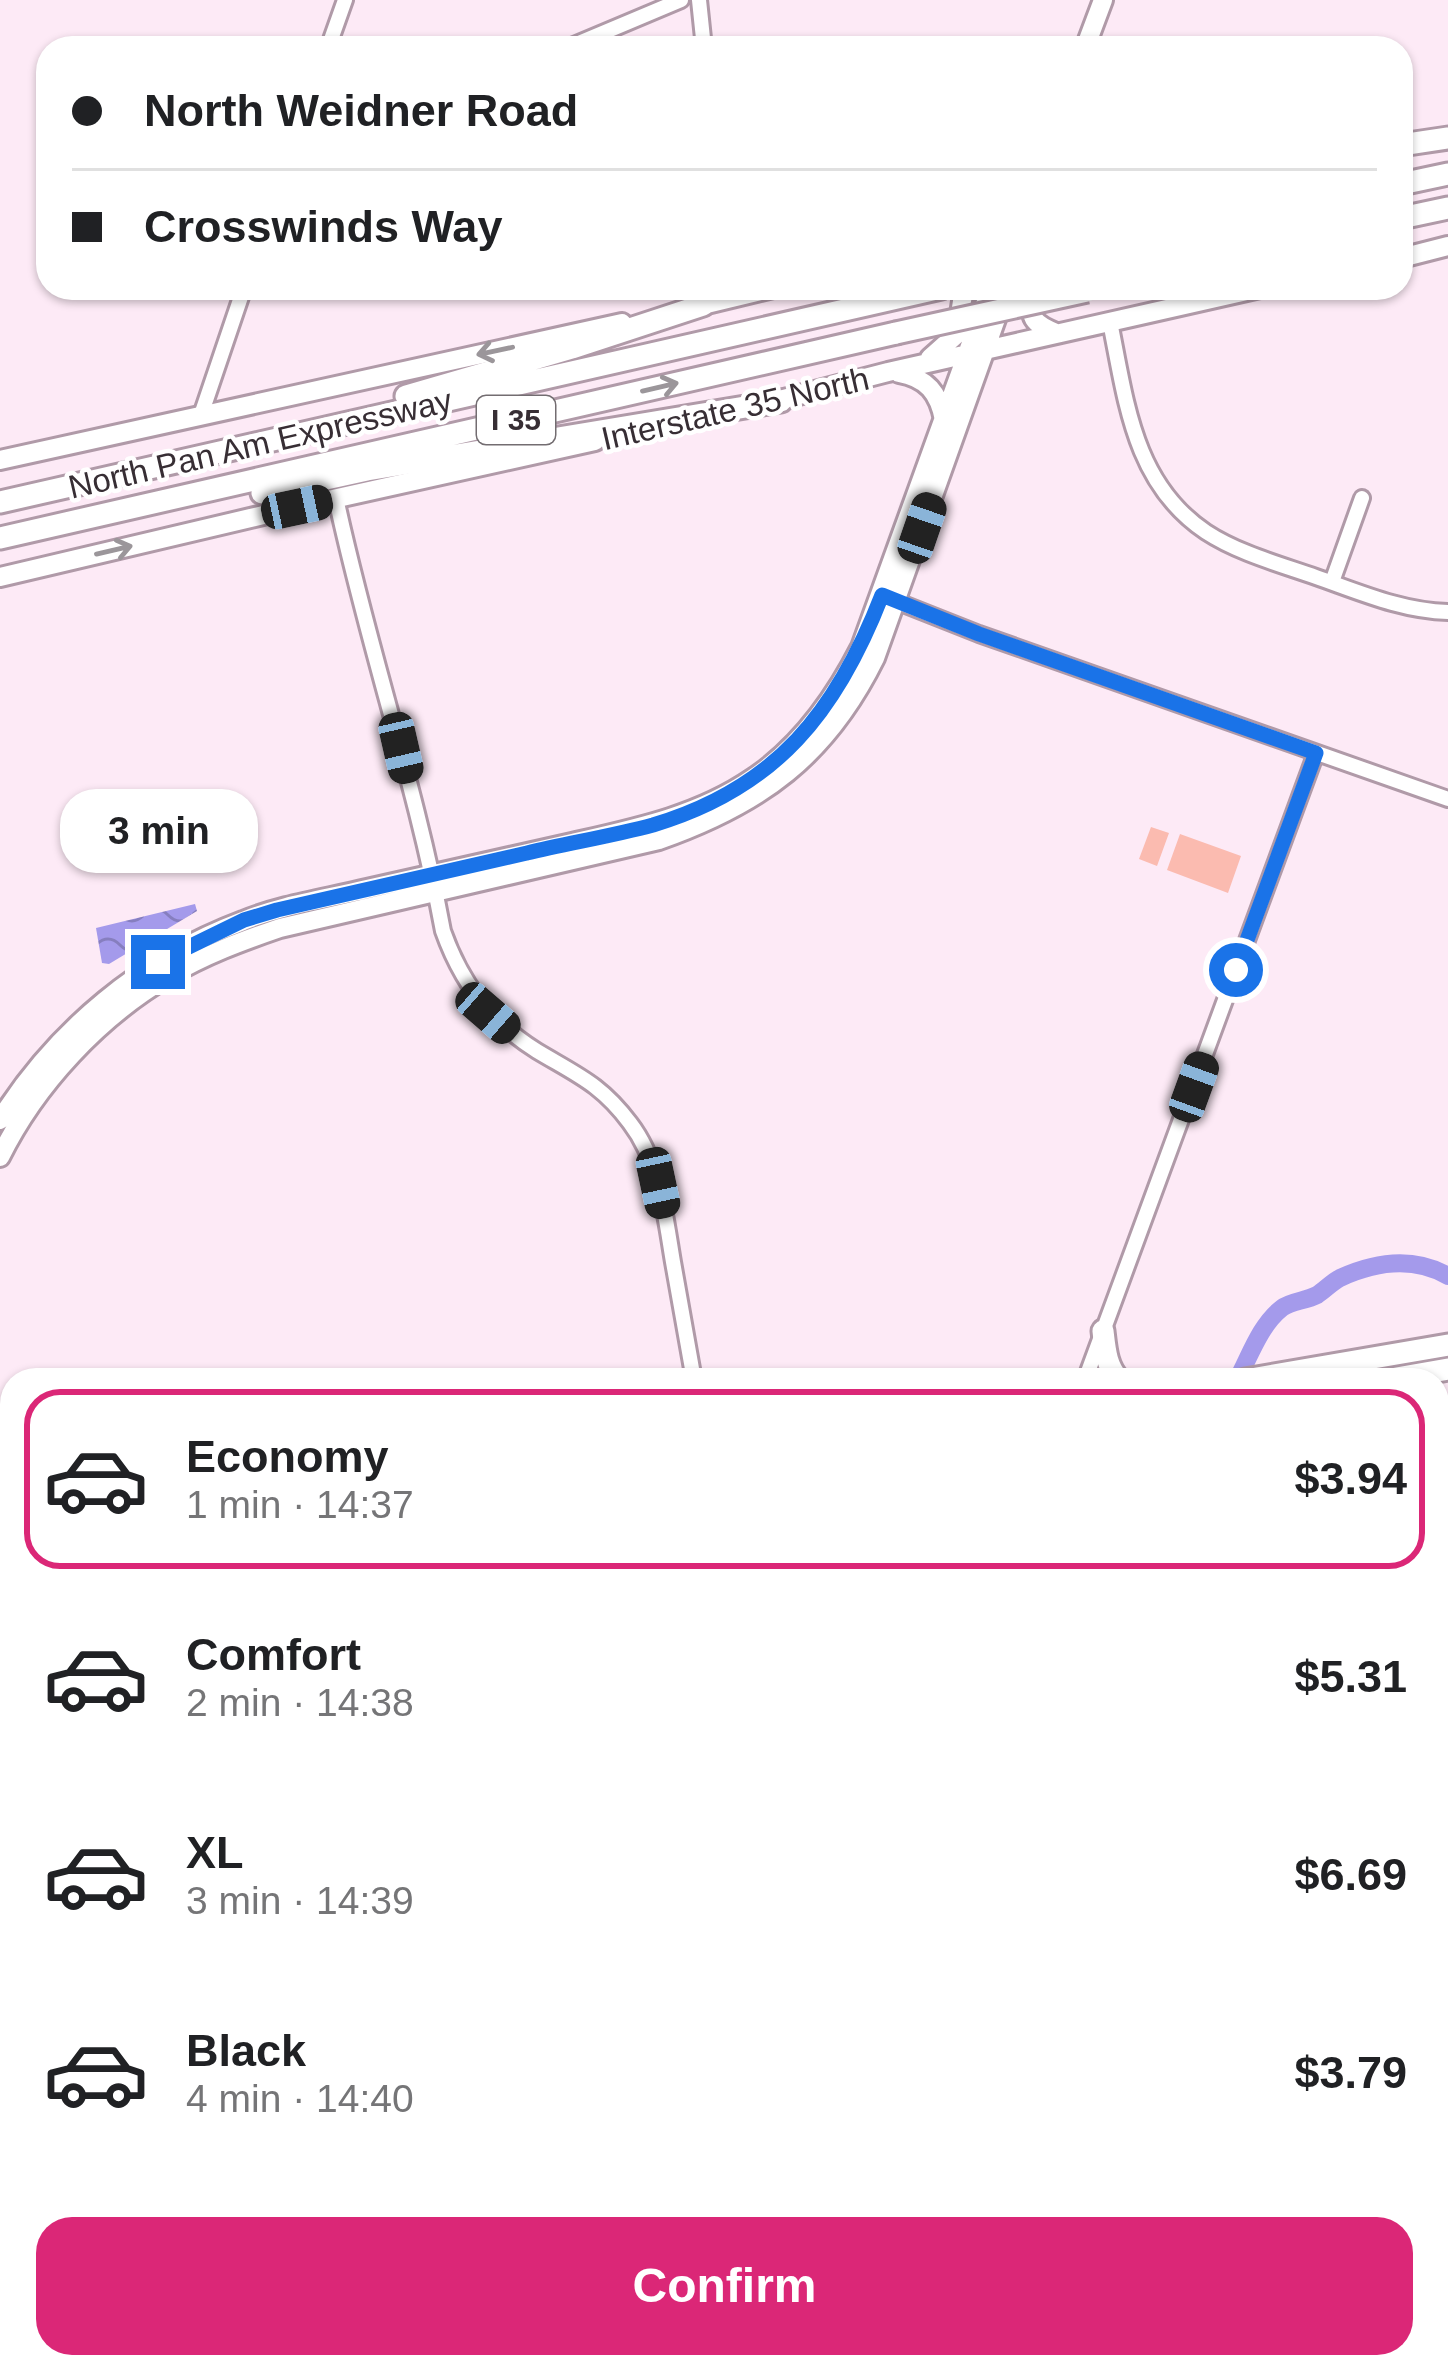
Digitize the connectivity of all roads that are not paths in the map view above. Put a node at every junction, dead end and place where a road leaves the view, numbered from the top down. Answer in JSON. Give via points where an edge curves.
{"nodes":[{"id":1,"x":345,"y":0,"type":"edge"},
{"id":2,"x":681,"y":0,"type":"edge"},
{"id":3,"x":699,"y":0,"type":"edge"},
{"id":4,"x":1103,"y":0,"type":"edge"},
{"id":5,"x":332,"y":36,"type":"edge"},
{"id":6,"x":596,"y":36,"type":"edge"},
{"id":7,"x":703,"y":36,"type":"edge"},
{"id":8,"x":1090,"y":36,"type":"edge"},
{"id":9,"x":1448,"y":135,"type":"edge"},
{"id":10,"x":1413,"y":142,"type":"edge"},
{"id":11,"x":1448,"y":174,"type":"edge"},
{"id":12,"x":1413,"y":181,"type":"edge"},
{"id":13,"x":1448,"y":208,"type":"edge"},
{"id":14,"x":1413,"y":215,"type":"edge"},
{"id":15,"x":1448,"y":246,"type":"edge"},
{"id":16,"x":1413,"y":255,"type":"edge"},
{"id":17,"x":240,"y":300,"type":"edge"},
{"id":18,"x":724,"y":300,"type":"edge"},
{"id":19,"x":888,"y":300,"type":"edge"},
{"id":20,"x":962,"y":300,"type":"edge"},
{"id":21,"x":988,"y":300,"type":"edge"},
{"id":22,"x":1001,"y":300,"type":"edge"},
{"id":23,"x":1031,"y":300,"type":"edge"},
{"id":24,"x":1044,"y":300,"type":"edge"},
{"id":25,"x":1207,"y":300,"type":"edge"},
{"id":26,"x":703,"y":305,"type":"junction"},
{"id":27,"x":1110,"y":322,"type":"junction"},
{"id":28,"x":1056,"y":333,"type":"junction"},
{"id":29,"x":977,"y":351,"type":"junction"},
{"id":30,"x":921,"y":364,"type":"junction"},
{"id":31,"x":888,"y":372,"type":"junction"},
{"id":32,"x":781,"y":401,"type":"junction"},
{"id":33,"x":201,"y":416,"type":"junction"},
{"id":34,"x":944,"y":420,"type":"junction"},
{"id":35,"x":0,"y":460,"type":"edge"},
{"id":36,"x":128,"y":473,"type":"junction"},
{"id":37,"x":0,"y":492,"type":"edge"},
{"id":38,"x":336,"y":498,"type":"junction"},
{"id":39,"x":1362,"y":498,"type":"dead end"},
{"id":40,"x":0,"y":502,"type":"edge"},
{"id":41,"x":137,"y":507,"type":"junction"},
{"id":42,"x":88,"y":518,"type":"junction"},
{"id":43,"x":0,"y":538,"type":"edge"},
{"id":44,"x":0,"y":552,"type":"edge"},
{"id":45,"x":0,"y":577,"type":"edge"},
{"id":46,"x":1332,"y":582,"type":"junction"},
{"id":47,"x":889,"y":598,"type":"junction"},
{"id":48,"x":1448,"y":612,"type":"edge"},
{"id":49,"x":1316,"y":753,"type":"junction"},
{"id":50,"x":1448,"y":800,"type":"edge"},
{"id":51,"x":433,"y":883,"type":"junction"},
{"id":52,"x":0,"y":1120,"type":"edge"},
{"id":53,"x":0,"y":1157,"type":"edge"},
{"id":54,"x":1103,"y":1331,"type":"junction"},
{"id":55,"x":1448,"y":1346,"type":"edge"},
{"id":56,"x":692,"y":1368,"type":"edge"},
{"id":57,"x":1089,"y":1368,"type":"edge"},
{"id":58,"x":1111,"y":1368,"type":"edge"},
{"id":59,"x":1317,"y":1368,"type":"edge"}],
"edges":[{"from":1,"to":5,"type":"street"},
{"from":2,"to":6,"type":"street"},
{"from":3,"to":7,"type":"street"},
{"from":4,"to":8,"type":"main road"},
{"from":9,"to":10,"type":"highway"},
{"from":11,"to":12,"type":"highway"},
{"from":13,"to":14,"type":"highway"},
{"from":15,"to":16,"type":"main road"},
{"from":17,"to":33,"type":"street"},
{"from":18,"to":26,"type":"main road"},
{"from":19,"to":36,"type":"highway","name":"North Pan Am Expressway","number":"I 35"},
{"from":20,"to":30,"type":"main road","via":[[957,334]]},
{"from":21,"to":29,"type":"main road"},
{"from":22,"to":29,"type":"main road"},
{"from":23,"to":28,"type":"main road","via":[[1032,320]]},
{"from":41,"to":24,"type":"highway","name":"North Pan Am Expressway","number":"I 35","one_way":true,"bridge":true},
{"from":25,"to":27,"type":"main road","name":"Interstate 35 North"},
{"from":26,"to":33,"type":"main road","one_way":true},
{"from":26,"to":36,"type":"highway","via":[[478,377],[283,424]]},
{"from":27,"to":28,"type":"main road","name":"Interstate 35 North"},
{"from":27,"to":46,"type":"street","via":[[1136,441],[1169,499],[1223,542]]},
{"from":28,"to":29,"type":"main road","name":"Interstate 35 North"},
{"from":29,"to":30,"type":"main road","name":"Interstate 35 North"},
{"from":29,"to":34,"type":"main road"},
{"from":29,"to":47,"type":"main road"},
{"from":30,"to":31,"type":"main road","name":"Interstate 35 North"},
{"from":31,"to":32,"type":"main road","name":"Interstate 35 North"},
{"from":31,"to":34,"type":"main road","via":[[928,384]]},
{"from":32,"to":38,"type":"main road","name":"Interstate 35 North"},
{"from":32,"to":41,"type":"highway","via":[[202,506]]},
{"from":33,"to":35,"type":"main road"},
{"from":34,"to":47,"type":"main road"},
{"from":36,"to":37,"type":"highway"},
{"from":36,"to":40,"type":"highway","name":"North Pan Am Expressway","number":"I 35"},
{"from":45,"to":38,"type":"main road","name":"Interstate 35 North","one_way":true},
{"from":38,"to":51,"type":"street"},
{"from":39,"to":46,"type":"street"},
{"from":41,"to":42,"type":"highway","name":"North Pan Am Expressway","number":"I 35"},
{"from":42,"to":43,"type":"highway","name":"North Pan Am Expressway","number":"I 35"},
{"from":42,"to":44,"type":"highway","via":[[64,537]]},
{"from":46,"to":48,"type":"street"},
{"from":47,"to":49,"type":"street"},
{"from":47,"to":51,"type":"main road","via":[[832,697],[757,786],[653,824]]},
{"from":49,"to":50,"type":"street"},
{"from":49,"to":54,"type":"street"},
{"from":51,"to":52,"type":"main road","via":[[277,910],[158,962],[66,1036]]},
{"from":51,"to":53,"type":"main road","via":[[280,928],[166,977],[78,1048]]},
{"from":51,"to":56,"type":"street","via":[[452,956],[475,997],[508,1031],[588,1079],[642,1142],[658,1183]]},
{"from":54,"to":57,"type":"street"},
{"from":54,"to":58,"type":"highway"},
{"from":55,"to":59,"type":"highway"}]}
